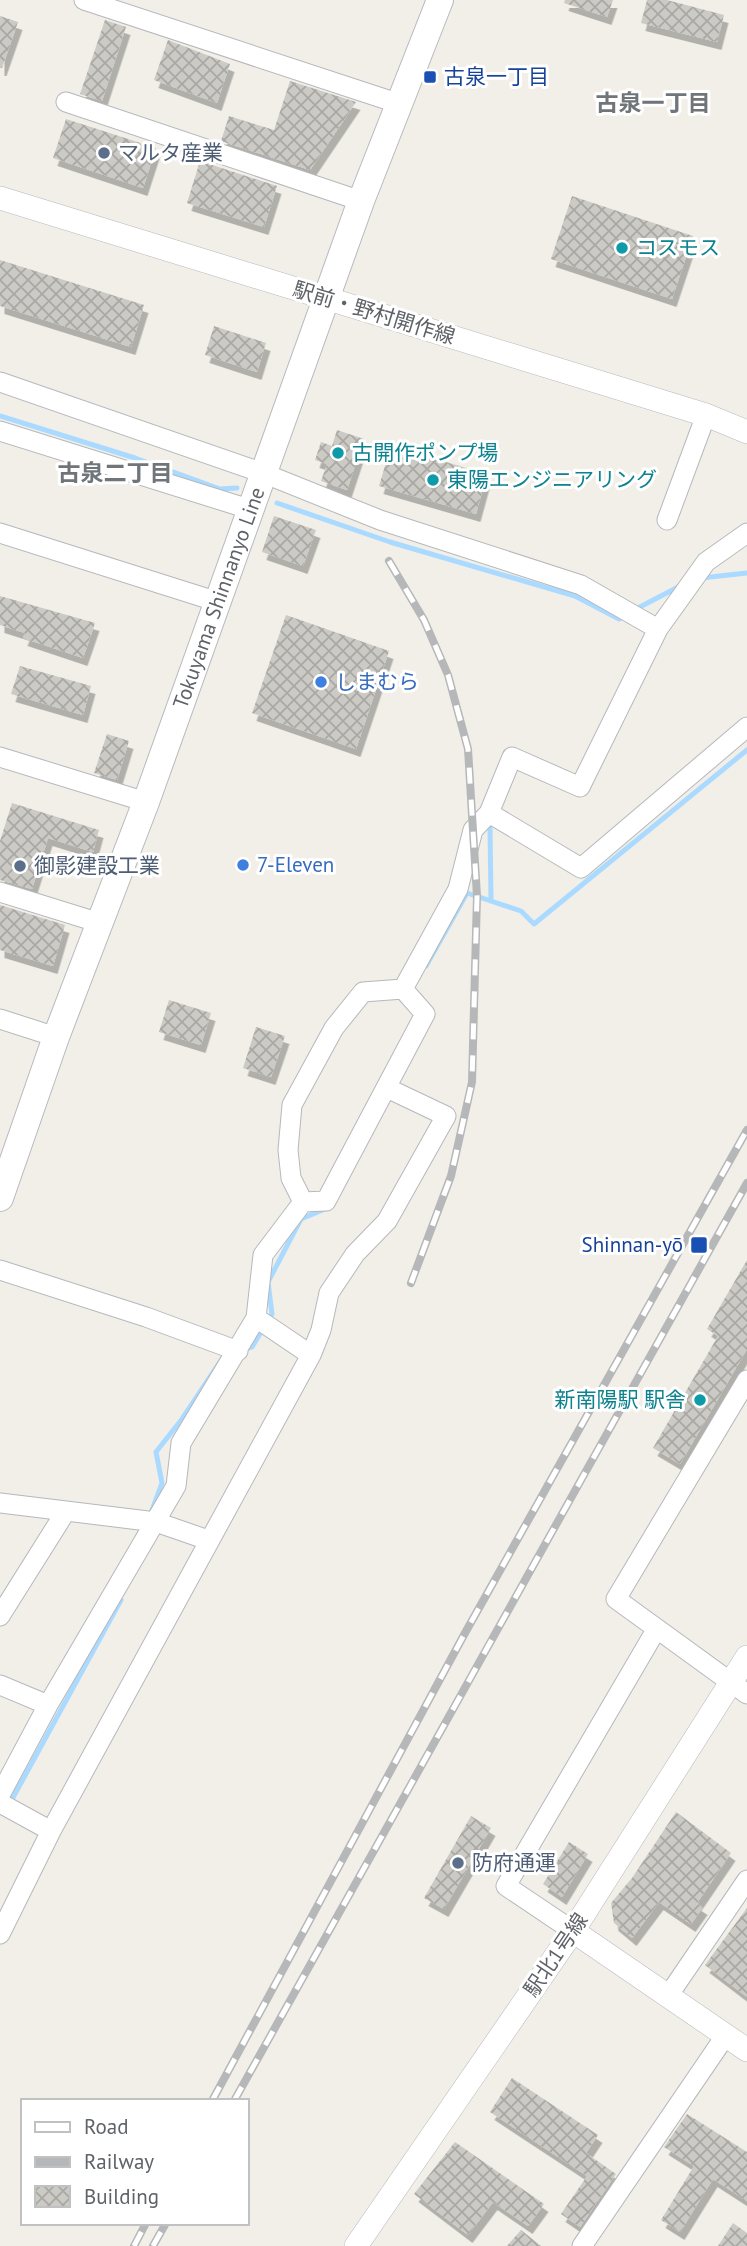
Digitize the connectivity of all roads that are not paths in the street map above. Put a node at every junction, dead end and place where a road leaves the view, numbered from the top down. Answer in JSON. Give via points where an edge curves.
{"nodes":[{"id":1,"x":84,"y":0,"type":"edge"},
{"id":2,"x":440,"y":0,"type":"edge"},
{"id":3,"x":66,"y":102,"type":"dead end"},
{"id":4,"x":397,"y":103,"type":"junction"},
{"id":5,"x":0,"y":198,"type":"edge"},
{"id":6,"x":361,"y":201,"type":"junction"},
{"id":7,"x":327,"y":299,"type":"junction"},
{"id":8,"x":0,"y":382,"type":"edge"},
{"id":9,"x":706,"y":415,"type":"junction"},
{"id":10,"x":0,"y":431,"type":"edge"},
{"id":11,"x":747,"y":432,"type":"edge"},
{"id":12,"x":263,"y":473,"type":"junction"},
{"id":13,"x":249,"y":509,"type":"junction"},
{"id":14,"x":667,"y":520,"type":"dead end"},
{"id":15,"x":0,"y":533,"type":"edge"},
{"id":16,"x":747,"y":534,"type":"edge"},
{"id":17,"x":215,"y":601,"type":"junction"},
{"id":18,"x":659,"y":629,"type":"junction"},
{"id":19,"x":747,"y":727,"type":"edge"},
{"id":20,"x":0,"y":757,"type":"edge"},
{"id":21,"x":146,"y":802,"type":"junction"},
{"id":22,"x":489,"y":813,"type":"junction"},
{"id":23,"x":0,"y":892,"type":"edge"},
{"id":24,"x":100,"y":923,"type":"junction"},
{"id":25,"x":403,"y":989,"type":"junction"},
{"id":26,"x":0,"y":1019,"type":"edge"},
{"id":27,"x":56,"y":1037,"type":"junction"},
{"id":28,"x":387,"y":1088,"type":"junction"},
{"id":29,"x":10,"y":1142,"type":"edge"},
{"id":30,"x":0,"y":1198,"type":"edge"},
{"id":31,"x":303,"y":1202,"type":"junction"},
{"id":32,"x":0,"y":1270,"type":"edge"},
{"id":33,"x":256,"y":1318,"type":"junction"},
{"id":34,"x":238,"y":1351,"type":"junction"},
{"id":35,"x":311,"y":1355,"type":"junction"},
{"id":36,"x":747,"y":1380,"type":"edge"},
{"id":37,"x":0,"y":1503,"type":"edge"},
{"id":38,"x":66,"y":1511,"type":"junction"},
{"id":39,"x":156,"y":1522,"type":"junction"},
{"id":40,"x":208,"y":1540,"type":"junction"},
{"id":41,"x":0,"y":1616,"type":"edge"},
{"id":42,"x":656,"y":1630,"type":"junction"},
{"id":43,"x":747,"y":1657,"type":"edge"},
{"id":44,"x":0,"y":1685,"type":"edge"},
{"id":45,"x":739,"y":1689,"type":"edge"},
{"id":46,"x":48,"y":1705,"type":"junction"},
{"id":47,"x":0,"y":1795,"type":"edge"},
{"id":48,"x":0,"y":1803,"type":"edge"},
{"id":49,"x":51,"y":1831,"type":"junction"},
{"id":50,"x":747,"y":1880,"type":"edge"},
{"id":51,"x":573,"y":1931,"type":"junction"},
{"id":52,"x":0,"y":1934,"type":"edge"},
{"id":53,"x":668,"y":1996,"type":"junction"},
{"id":54,"x":726,"y":2035,"type":"junction"},
{"id":55,"x":747,"y":2050,"type":"edge"},
{"id":56,"x":356,"y":2246,"type":"edge"},
{"id":57,"x":582,"y":2246,"type":"edge"}],
"edges":[{"from":1,"to":4,"type":"street"},
{"from":2,"to":4,"type":"main road","name":"Tokuyama Shinnanyo Line"},
{"from":3,"to":6,"type":"street"},
{"from":4,"to":6,"type":"main road","name":"Tokuyama Shinnanyo Line"},
{"from":5,"to":7,"type":"street","name":"駅前・野村開作線"},
{"from":6,"to":7,"type":"main road","name":"Tokuyama Shinnanyo Line"},
{"from":7,"to":9,"type":"street","name":"駅前・野村開作線"},
{"from":7,"to":12,"type":"main road","name":"Tokuyama Shinnanyo Line"},
{"from":8,"to":12,"type":"street"},
{"from":9,"to":11,"type":"street","name":"駅前・野村開作線"},
{"from":9,"to":14,"type":"street"},
{"from":10,"to":13,"type":"street"},
{"from":12,"to":13,"type":"main road","name":"Tokuyama Shinnanyo Line"},
{"from":12,"to":18,"type":"street","via":[[380,520],[581,584]]},
{"from":13,"to":17,"type":"main road","name":"Tokuyama Shinnanyo Line"},
{"from":15,"to":17,"type":"street"},
{"from":16,"to":18,"type":"street","via":[[706,562]]},
{"from":17,"to":21,"type":"main road","name":"Tokuyama Shinnanyo Line"},
{"from":18,"to":22,"type":"street","via":[[580,787],[512,757]]},
{"from":19,"to":22,"type":"street","via":[[581,868]]},
{"from":20,"to":21,"type":"street"},
{"from":21,"to":24,"type":"main road","name":"Tokuyama Shinnanyo Line"},
{"from":22,"to":25,"type":"street","via":[[473,830],[458,889]]},
{"from":23,"to":24,"type":"street"},
{"from":24,"to":27,"type":"main road","name":"Tokuyama Shinnanyo Line"},
{"from":25,"to":28,"type":"street","via":[[425,1014]]},
{"from":25,"to":31,"type":"street","via":[[363,992],[334,1028],[292,1105],[291,1178]]},
{"from":26,"to":27,"type":"street"},
{"from":27,"to":29,"type":"main road","name":"Tokuyama Shinnanyo Line"},
{"from":28,"to":31,"type":"street","via":[[326,1202]]},
{"from":28,"to":35,"type":"street","via":[[446,1116],[387,1221],[355,1254],[329,1293]]},
{"from":29,"to":30,"type":"main road","name":"Tokuyama Shinnanyo Line"},
{"from":31,"to":33,"type":"street","via":[[263,1255]]},
{"from":32,"to":34,"type":"street"},
{"from":33,"to":34,"type":"street"},
{"from":33,"to":35,"type":"street"},
{"from":34,"to":39,"type":"street","via":[[181,1443],[176,1486]]},
{"from":35,"to":40,"type":"street"},
{"from":36,"to":42,"type":"street","via":[[616,1598]]},
{"from":37,"to":38,"type":"street"},
{"from":38,"to":39,"type":"street"},
{"from":38,"to":41,"type":"street"},
{"from":39,"to":40,"type":"street"},
{"from":39,"to":46,"type":"street"},
{"from":40,"to":49,"type":"street"},
{"from":42,"to":45,"type":"street"},
{"from":42,"to":51,"type":"street","via":[[506,1886]]},
{"from":43,"to":45,"type":"street","name":"駅北1号線"},
{"from":44,"to":46,"type":"street"},
{"from":45,"to":51,"type":"street","name":"駅北1号線"},
{"from":46,"to":47,"type":"street"},
{"from":48,"to":49,"type":"street"},
{"from":49,"to":52,"type":"street"},
{"from":50,"to":53,"type":"street"},
{"from":51,"to":53,"type":"street"},
{"from":51,"to":56,"type":"street","name":"駅北1号線"},
{"from":53,"to":54,"type":"street"},
{"from":54,"to":55,"type":"street"},
{"from":54,"to":57,"type":"street"}]}
